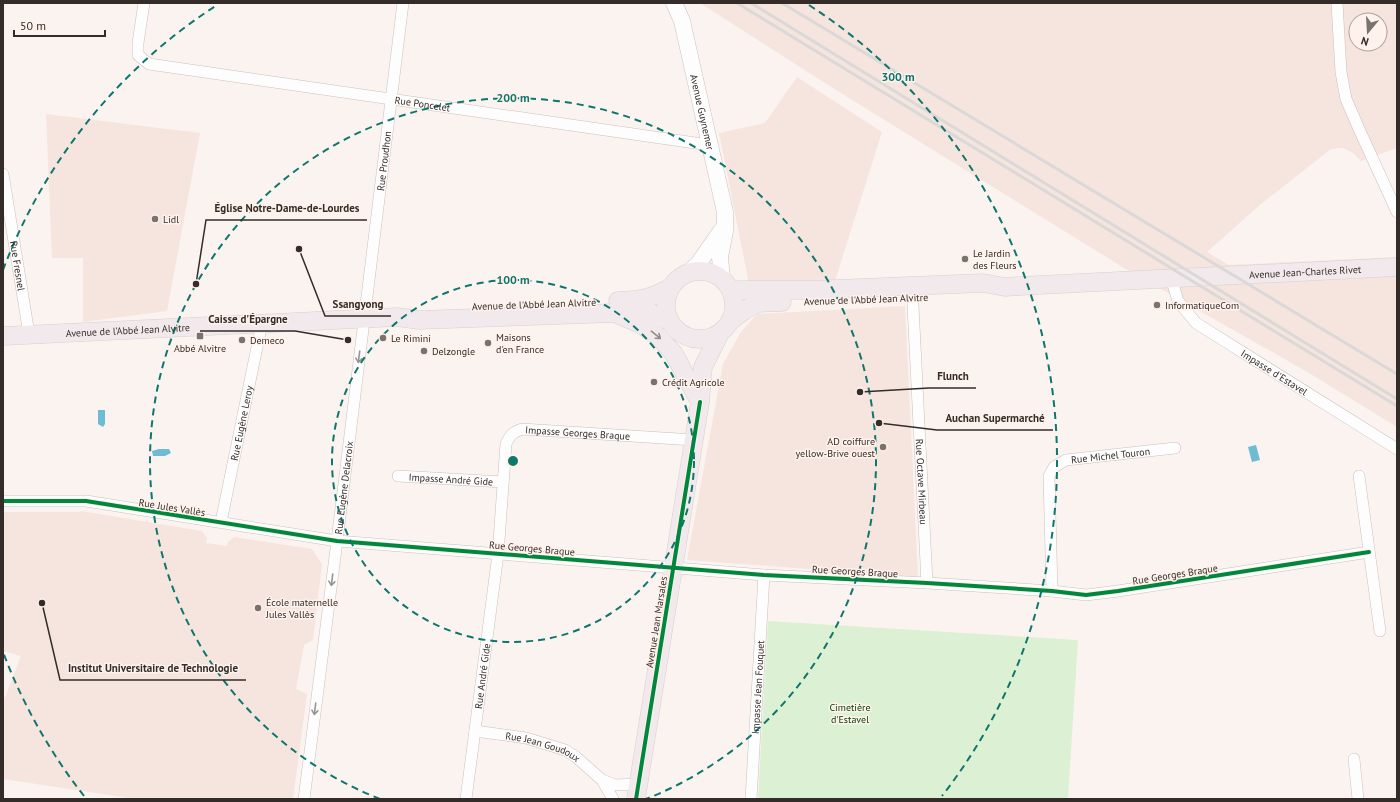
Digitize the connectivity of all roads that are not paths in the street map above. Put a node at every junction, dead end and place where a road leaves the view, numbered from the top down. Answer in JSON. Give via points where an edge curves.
{"nodes":[{"id":1,"x":144,"y":3,"type":"edge"},
{"id":2,"x":402,"y":3,"type":"edge"},
{"id":3,"x":674,"y":3,"type":"edge"},
{"id":4,"x":1336,"y":3,"type":"edge"},
{"id":5,"x":390,"y":99,"type":"junction"},
{"id":6,"x":709,"y":145,"type":"junction"},
{"id":7,"x":3,"y":174,"type":"edge"},
{"id":8,"x":1397,"y":212,"type":"edge"},
{"id":9,"x":725,"y":223,"type":"junction"},
{"id":10,"x":1397,"y":267,"type":"edge"},
{"id":11,"x":688,"y":273,"type":"junction"},
{"id":12,"x":1214,"y":276,"type":"joint"},
{"id":13,"x":1171,"y":278,"type":"junction"},
{"id":14,"x":727,"y":285,"type":"junction"},
{"id":15,"x":670,"y":288,"type":"junction"},
{"id":16,"x":912,"y":291,"type":"junction"},
{"id":17,"x":609,"y":312,"type":"junction"},
{"id":18,"x":397,"y":317,"type":"junction"},
{"id":19,"x":363,"y":318,"type":"junction"},
{"id":20,"x":669,"y":321,"type":"junction"},
{"id":21,"x":262,"y":323,"type":"junction"},
{"id":22,"x":725,"y":327,"type":"junction"},
{"id":23,"x":29,"y":334,"type":"junction"},
{"id":24,"x":682,"y":335,"type":"junction"},
{"id":25,"x":3,"y":336,"type":"edge"},
{"id":26,"x":703,"y":367,"type":"junction"},
{"id":27,"x":700,"y":402,"type":"junction"},
{"id":28,"x":694,"y":440,"type":"junction"},
{"id":29,"x":1175,"y":448,"type":"dead end"},
{"id":30,"x":1397,"y":448,"type":"edge"},
{"id":31,"x":398,"y":476,"type":"dead end"},
{"id":32,"x":1359,"y":476,"type":"dead end"},
{"id":33,"x":503,"y":482,"type":"junction"},
{"id":34,"x":3,"y":501,"type":"edge"},
{"id":35,"x":221,"y":522,"type":"junction"},
{"id":36,"x":337,"y":541,"type":"junction"},
{"id":37,"x":1369,"y":552,"type":"junction"},
{"id":38,"x":498,"y":554,"type":"junction"},
{"id":39,"x":673,"y":567,"type":"junction"},
{"id":40,"x":764,"y":575,"type":"junction"},
{"id":41,"x":927,"y":583,"type":"junction"},
{"id":42,"x":1052,"y":591,"type":"junction"},
{"id":43,"x":1380,"y":630,"type":"dead end"},
{"id":44,"x":475,"y":731,"type":"junction"},
{"id":45,"x":1354,"y":759,"type":"dead end"},
{"id":46,"x":602,"y":780,"type":"junction"},
{"id":47,"x":637,"y":793,"type":"edge"},
{"id":48,"x":304,"y":799,"type":"edge"},
{"id":49,"x":466,"y":799,"type":"edge"},
{"id":50,"x":613,"y":799,"type":"edge"},
{"id":51,"x":751,"y":799,"type":"edge"},
{"id":52,"x":1358,"y":799,"type":"edge"}],
"edges":[{"from":1,"to":5,"type":"street","name":"Rue Poncelet","via":[[138,55],[149,64]]},
{"from":2,"to":5,"type":"street","name":"Rue Proudhon"},
{"from":3,"to":6,"type":"main road","name":"Avenue Guynemer","via":[[682,21]]},
{"from":4,"to":8,"type":"street","via":[[1341,72],[1346,99]]},
{"from":5,"to":6,"type":"street","name":"Rue Poncelet"},
{"from":5,"to":19,"type":"street","name":"Rue Proudhon"},
{"from":6,"to":9,"type":"main road","name":"Avenue Guynemer","via":[[725,212]]},
{"from":7,"to":23,"type":"street","name":"Rue Fresnel"},
{"from":9,"to":11,"type":"main road","via":[[698,264]]},
{"from":9,"to":14,"type":"main road","name":"Avenue Guynemer","via":[[726,231],[720,257]]},
{"from":10,"to":12,"type":"main road","name":"Avenue Jean-Charles Rivet"},
{"from":11,"to":14,"type":"main road","via":[[697,271],[715,274]]},
{"from":11,"to":15,"type":"main road","via":[[681,276]]},
{"from":12,"to":13,"type":"main road","name":"Avenue de l'Abbé Jean Alvitre"},
{"from":13,"to":16,"type":"main road","name":"Avenue de l'Abbé Jean Alvitre","via":[[1005,287],[977,294]]},
{"from":13,"to":30,"type":"street","name":"Impasse d'Estavel","via":[[1178,301],[1196,323]]},
{"from":14,"to":16,"type":"main road","name":"Avenue de l'Abbé Jean Alvitre","via":[[812,290]]},
{"from":14,"to":22,"type":"main road","via":[[734,310]]},
{"from":15,"to":18,"type":"main road","name":"Avenue de l'Abbé Jean Alvitre","via":[[641,300],[419,309]]},
{"from":15,"to":20,"type":"main road","via":[[665,310]]},
{"from":16,"to":22,"type":"main road","name":"Avenue de l'Abbé Jean Alvitre","via":[[758,303]]},
{"from":16,"to":41,"type":"street","name":"Rue Octave Mirbeau"},
{"from":17,"to":18,"type":"main road","name":"Avenue de l'Abbé Jean Alvitre","via":[[419,320]]},
{"from":17,"to":20,"type":"main road","name":"Avenue de l'Abbé Jean Alvitre","via":[[651,313]]},
{"from":17,"to":27,"type":"main road","one_way":true,"via":[[628,318],[659,337],[674,354]]},
{"from":18,"to":19,"type":"main road","name":"Avenue de l'Abbé Jean Alvitre"},
{"from":19,"to":21,"type":"main road","name":"Avenue de l'Abbé Jean Alvitre"},
{"from":19,"to":36,"type":"street","name":"Rue Eugène Delacroix","one_way":true},
{"from":20,"to":24,"type":"main road"},
{"from":21,"to":23,"type":"main road","name":"Avenue de l'Abbé Jean Alvitre"},
{"from":21,"to":35,"type":"street","name":"Rue Eugène Leroy"},
{"from":22,"to":24,"type":"main road","via":[[711,338],[701,340]]},
{"from":22,"to":26,"type":"main road","name":"Avenue Jean Marsales"},
{"from":23,"to":25,"type":"main road","name":"Avenue de l'Abbé Jean Alvitre"},
{"from":24,"to":26,"type":"main road"},
{"from":26,"to":27,"type":"main road","name":"Avenue Jean Marsales"},
{"from":27,"to":28,"type":"main road","name":"Avenue Jean Marsales"},
{"from":28,"to":33,"type":"street","name":"Impasse Georges Braque","via":[[522,429],[514,432],[506,444]]},
{"from":28,"to":39,"type":"main road","name":"Avenue Jean Marsales"},
{"from":29,"to":42,"type":"street","name":"Rue Michel Touron","via":[[1066,460],[1054,466],[1049,476]]},
{"from":31,"to":33,"type":"street","name":"Impasse André Gide"},
{"from":32,"to":37,"type":"street"},
{"from":33,"to":38,"type":"street","name":"Impasse Georges Braque"},
{"from":34,"to":35,"type":"street","name":"Rue Jules Vallès","via":[[86,501]]},
{"from":35,"to":36,"type":"street","name":"Rue Jules Vallès"},
{"from":36,"to":38,"type":"street","name":"Rue Georges Braque"},
{"from":36,"to":48,"type":"street","name":"Rue Eugène Delacroix","one_way":true},
{"from":37,"to":42,"type":"street","name":"Rue Georges Braque","via":[[1086,595]]},
{"from":37,"to":43,"type":"street"},
{"from":38,"to":39,"type":"street","name":"Rue Georges Braque"},
{"from":38,"to":44,"type":"street","name":"Rue André Gide"},
{"from":39,"to":40,"type":"street","name":"Rue Georges Braque"},
{"from":39,"to":47,"type":"main road","name":"Avenue Jean Marsales"},
{"from":40,"to":41,"type":"street","name":"Rue Georges Braque"},
{"from":40,"to":51,"type":"street","name":"Impasse Jean Fouquet"},
{"from":41,"to":42,"type":"street","name":"Rue Georges Braque"},
{"from":44,"to":46,"type":"street","name":"Rue Jean Goudoux","via":[[526,738],[565,750],[581,760]]},
{"from":44,"to":49,"type":"street","name":"Rue André Gide"},
{"from":45,"to":52,"type":"street"},
{"from":46,"to":47,"type":"street","name":"Rue Jean Goudoux"},
{"from":46,"to":50,"type":"street","name":"Rue Jean Goudoux"}]}
